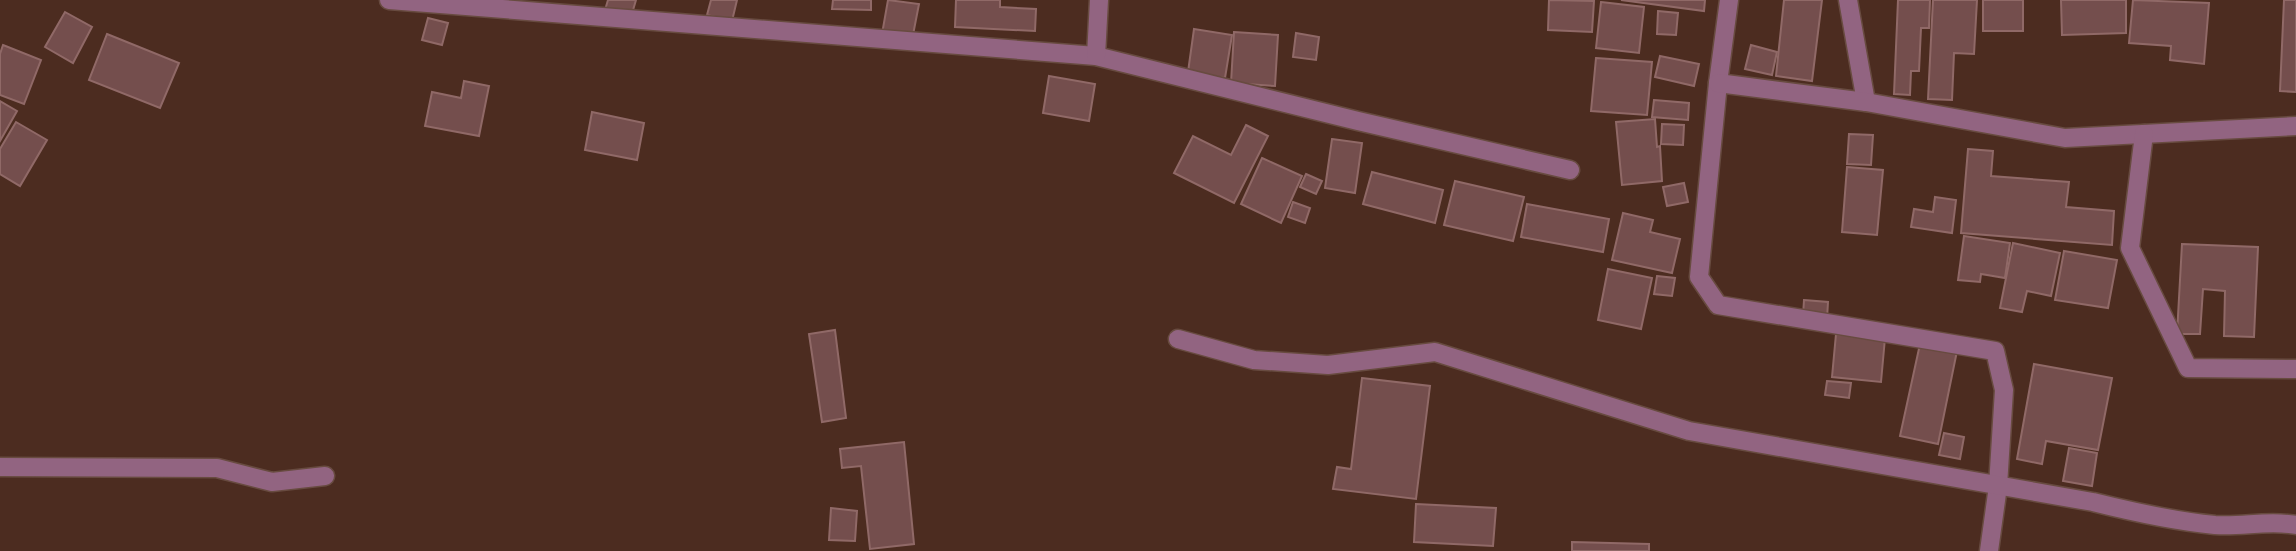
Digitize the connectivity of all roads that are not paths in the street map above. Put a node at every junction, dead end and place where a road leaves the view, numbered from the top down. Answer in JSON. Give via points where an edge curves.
{"nodes":[{"id":1,"x":389,"y":0,"type":"edge"},
{"id":2,"x":1099,"y":0,"type":"edge"},
{"id":3,"x":1729,"y":0,"type":"edge"},
{"id":4,"x":1849,"y":0,"type":"edge"},
{"id":5,"x":1096,"y":56,"type":"junction"},
{"id":6,"x":1718,"y":83,"type":"junction"},
{"id":7,"x":1866,"y":102,"type":"junction"},
{"id":8,"x":2296,"y":126,"type":"edge"},
{"id":9,"x":2144,"y":134,"type":"junction"},
{"id":10,"x":1570,"y":170,"type":"dead end"},
{"id":11,"x":1178,"y":339,"type":"dead end"},
{"id":12,"x":2296,"y":369,"type":"edge"},
{"id":13,"x":0,"y":467,"type":"edge"},
{"id":14,"x":325,"y":476,"type":"dead end"},
{"id":15,"x":1998,"y":486,"type":"junction"},
{"id":16,"x":2296,"y":525,"type":"edge"},
{"id":17,"x":1989,"y":551,"type":"edge"}],
"edges":[{"from":1,"to":5,"type":"street"},
{"from":2,"to":5,"type":"street"},
{"from":3,"to":6,"type":"street"},
{"from":4,"to":7,"type":"street"},
{"from":5,"to":10,"type":"street"},
{"from":6,"to":7,"type":"street"},
{"from":6,"to":15,"type":"street","via":[[1699,276],[1718,305],[1995,351],[2004,390]]},
{"from":7,"to":9,"type":"street","via":[[2065,138]]},
{"from":8,"to":9,"type":"street"},
{"from":9,"to":12,"type":"street","via":[[2130,248],[2188,368]]},
{"from":11,"to":15,"type":"street","via":[[1254,360],[1328,365],[1435,352],[1689,431]]},
{"from":13,"to":14,"type":"street","via":[[216,468],[272,482]]},
{"from":15,"to":16,"type":"street","via":[[2155,517],[2218,525]]},
{"from":15,"to":17,"type":"street"}]}
